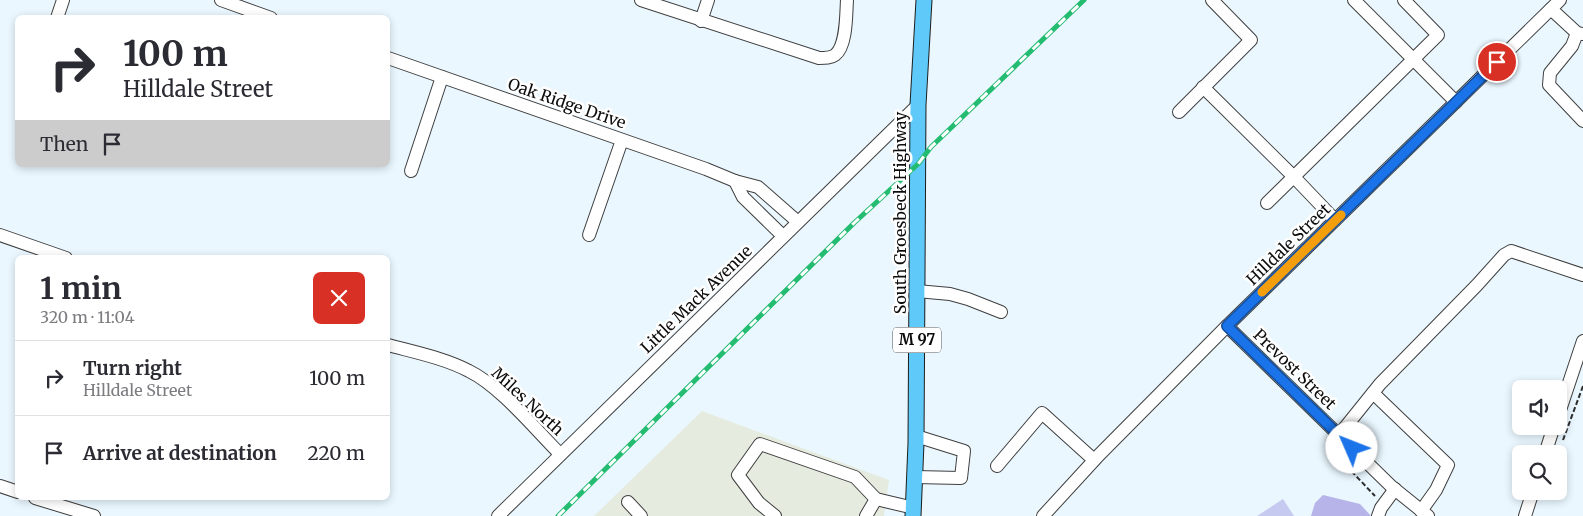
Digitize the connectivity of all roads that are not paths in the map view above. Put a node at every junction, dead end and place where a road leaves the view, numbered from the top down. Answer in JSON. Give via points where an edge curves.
{"nodes":[{"id":1,"x":64,"y":0,"type":"edge"},
{"id":2,"x":221,"y":0,"type":"edge"},
{"id":3,"x":641,"y":0,"type":"edge"},
{"id":4,"x":708,"y":0,"type":"edge"},
{"id":5,"x":847,"y":0,"type":"edge"},
{"id":6,"x":924,"y":0,"type":"edge"},
{"id":7,"x":1212,"y":0,"type":"edge"},
{"id":8,"x":1404,"y":0,"type":"edge"},
{"id":9,"x":1361,"y":2,"type":"edge"},
{"id":10,"x":1556,"y":4,"type":"edge"},
{"id":11,"x":58,"y":15,"type":"edge"},
{"id":12,"x":258,"y":15,"type":"edge"},
{"id":13,"x":701,"y":21,"type":"junction"},
{"id":14,"x":1580,"y":34,"type":"edge"},
{"id":15,"x":390,"y":59,"type":"edge"},
{"id":16,"x":1413,"y":59,"type":"junction"},
{"id":17,"x":442,"y":77,"type":"junction"},
{"id":18,"x":1203,"y":87,"type":"junction"},
{"id":19,"x":1456,"y":102,"type":"junction"},
{"id":20,"x":918,"y":105,"type":"junction"},
{"id":21,"x":1179,"y":112,"type":"dead end"},
{"id":22,"x":1583,"y":120,"type":"edge"},
{"id":23,"x":622,"y":140,"type":"junction"},
{"id":24,"x":411,"y":171,"type":"dead end"},
{"id":25,"x":1294,"y":177,"type":"junction"},
{"id":26,"x":735,"y":182,"type":"junction"},
{"id":27,"x":1268,"y":203,"type":"dead end"},
{"id":28,"x":1335,"y":220,"type":"junction"},
{"id":29,"x":798,"y":222,"type":"junction"},
{"id":30,"x":0,"y":235,"type":"edge"},
{"id":31,"x":589,"y":235,"type":"dead end"},
{"id":32,"x":783,"y":236,"type":"junction"},
{"id":33,"x":57,"y":255,"type":"edge"},
{"id":34,"x":1583,"y":275,"type":"edge"},
{"id":35,"x":917,"y":291,"type":"junction"},
{"id":36,"x":1001,"y":312,"type":"dead end"},
{"id":37,"x":1227,"y":326,"type":"junction"},
{"id":38,"x":1583,"y":341,"type":"edge"},
{"id":39,"x":390,"y":346,"type":"edge"},
{"id":40,"x":1577,"y":376,"type":"edge"},
{"id":41,"x":1372,"y":393,"type":"junction"},
{"id":42,"x":1567,"y":397,"type":"edge"},
{"id":43,"x":1339,"y":435,"type":"junction"},
{"id":44,"x":916,"y":436,"type":"junction"},
{"id":45,"x":560,"y":454,"type":"junction"},
{"id":46,"x":1094,"y":460,"type":"junction"},
{"id":47,"x":997,"y":466,"type":"dead end"},
{"id":48,"x":916,"y":477,"type":"junction"},
{"id":49,"x":0,"y":486,"type":"edge"},
{"id":50,"x":1395,"y":489,"type":"junction"},
{"id":51,"x":15,"y":491,"type":"edge"},
{"id":52,"x":876,"y":499,"type":"junction"},
{"id":53,"x":42,"y":500,"type":"edge"},
{"id":54,"x":1530,"y":500,"type":"edge"},
{"id":55,"x":628,"y":502,"type":"dead end"},
{"id":56,"x":914,"y":512,"type":"edge"},
{"id":57,"x":1424,"y":514,"type":"edge"},
{"id":58,"x":94,"y":516,"type":"edge"},
{"id":59,"x":498,"y":516,"type":"edge"},
{"id":60,"x":641,"y":516,"type":"edge"},
{"id":61,"x":774,"y":516,"type":"edge"},
{"id":62,"x":866,"y":516,"type":"edge"},
{"id":63,"x":1043,"y":516,"type":"edge"},
{"id":64,"x":1378,"y":516,"type":"edge"},
{"id":65,"x":1525,"y":516,"type":"edge"}],
"edges":[{"from":1,"to":11,"type":"street"},
{"from":2,"to":12,"type":"street"},
{"from":3,"to":13,"type":"street"},
{"from":4,"to":13,"type":"street"},
{"from":5,"to":13,"type":"street","via":[[843,47],[830,57],[819,58]]},
{"from":6,"to":20,"type":"main road","name":"South Groesbeck Highway","number":"M 97"},
{"from":7,"to":18,"type":"street","via":[[1251,40]]},
{"from":8,"to":16,"type":"street","via":[[1438,35]]},
{"from":9,"to":16,"type":"street"},
{"from":10,"to":14,"type":"street"},
{"from":10,"to":19,"type":"street","name":"Hilldale Street"},
{"from":14,"to":22,"type":"street","via":[[1550,73],[1549,85]]},
{"from":15,"to":17,"type":"street","name":"Oak Ridge Drive"},
{"from":16,"to":19,"type":"street"},
{"from":16,"to":25,"type":"street"},
{"from":17,"to":23,"type":"street","name":"Oak Ridge Drive"},
{"from":17,"to":24,"type":"street"},
{"from":18,"to":21,"type":"street"},
{"from":18,"to":25,"type":"street"},
{"from":19,"to":28,"type":"street","name":"Hilldale Street"},
{"from":20,"to":29,"type":"street","name":"Little Mack Avenue"},
{"from":20,"to":35,"type":"main road","name":"South Groesbeck Highway","number":"M 97"},
{"from":23,"to":26,"type":"street","name":"Oak Ridge Drive"},
{"from":23,"to":31,"type":"street"},
{"from":25,"to":27,"type":"street"},
{"from":25,"to":28,"type":"street"},
{"from":26,"to":29,"type":"street","name":"Oak Ridge Drive","via":[[758,187]]},
{"from":26,"to":32,"type":"street","via":[[743,197]]},
{"from":28,"to":37,"type":"street","name":"Hilldale Street"},
{"from":29,"to":32,"type":"street","name":"Little Mack Avenue"},
{"from":30,"to":33,"type":"street"},
{"from":32,"to":45,"type":"street","name":"Little Mack Avenue"},
{"from":34,"to":41,"type":"street","via":[[1511,251]]},
{"from":35,"to":36,"type":"street","via":[[959,297]]},
{"from":35,"to":44,"type":"main road","name":"South Groesbeck Highway","number":"M 97"},
{"from":37,"to":43,"type":"street","name":"Prevost Street"},
{"from":37,"to":46,"type":"street","name":"Hilldale Street"},
{"from":38,"to":40,"type":"street"},
{"from":39,"to":45,"type":"street","name":"Miles North","via":[[471,371],[508,401]]},
{"from":40,"to":42,"type":"street"},
{"from":41,"to":43,"type":"street"},
{"from":41,"to":57,"type":"street","via":[[1448,466]]},
{"from":43,"to":50,"type":"street","name":"Prevost Street"},
{"from":44,"to":48,"type":"main road","name":"South Groesbeck Highway","number":"M 97"},
{"from":44,"to":48,"type":"street","via":[[964,451],[961,478]]},
{"from":45,"to":59,"type":"street","name":"Little Mack Avenue"},
{"from":46,"to":47,"type":"street","via":[[1042,413]]},
{"from":46,"to":63,"type":"street","name":"Hilldale Street"},
{"from":48,"to":56,"type":"main road","name":"South Groesbeck Highway","number":"M 97"},
{"from":49,"to":51,"type":"street"},
{"from":50,"to":57,"type":"street","name":"Prevost Street"},
{"from":50,"to":64,"type":"street","via":[[1380,508]]},
{"from":52,"to":56,"type":"street"},
{"from":52,"to":61,"type":"street","via":[[856,477],[760,444],[738,475],[759,503]]},
{"from":52,"to":62,"type":"street"},
{"from":53,"to":58,"type":"street"},
{"from":54,"to":65,"type":"street"},
{"from":55,"to":60,"type":"street"}]}
